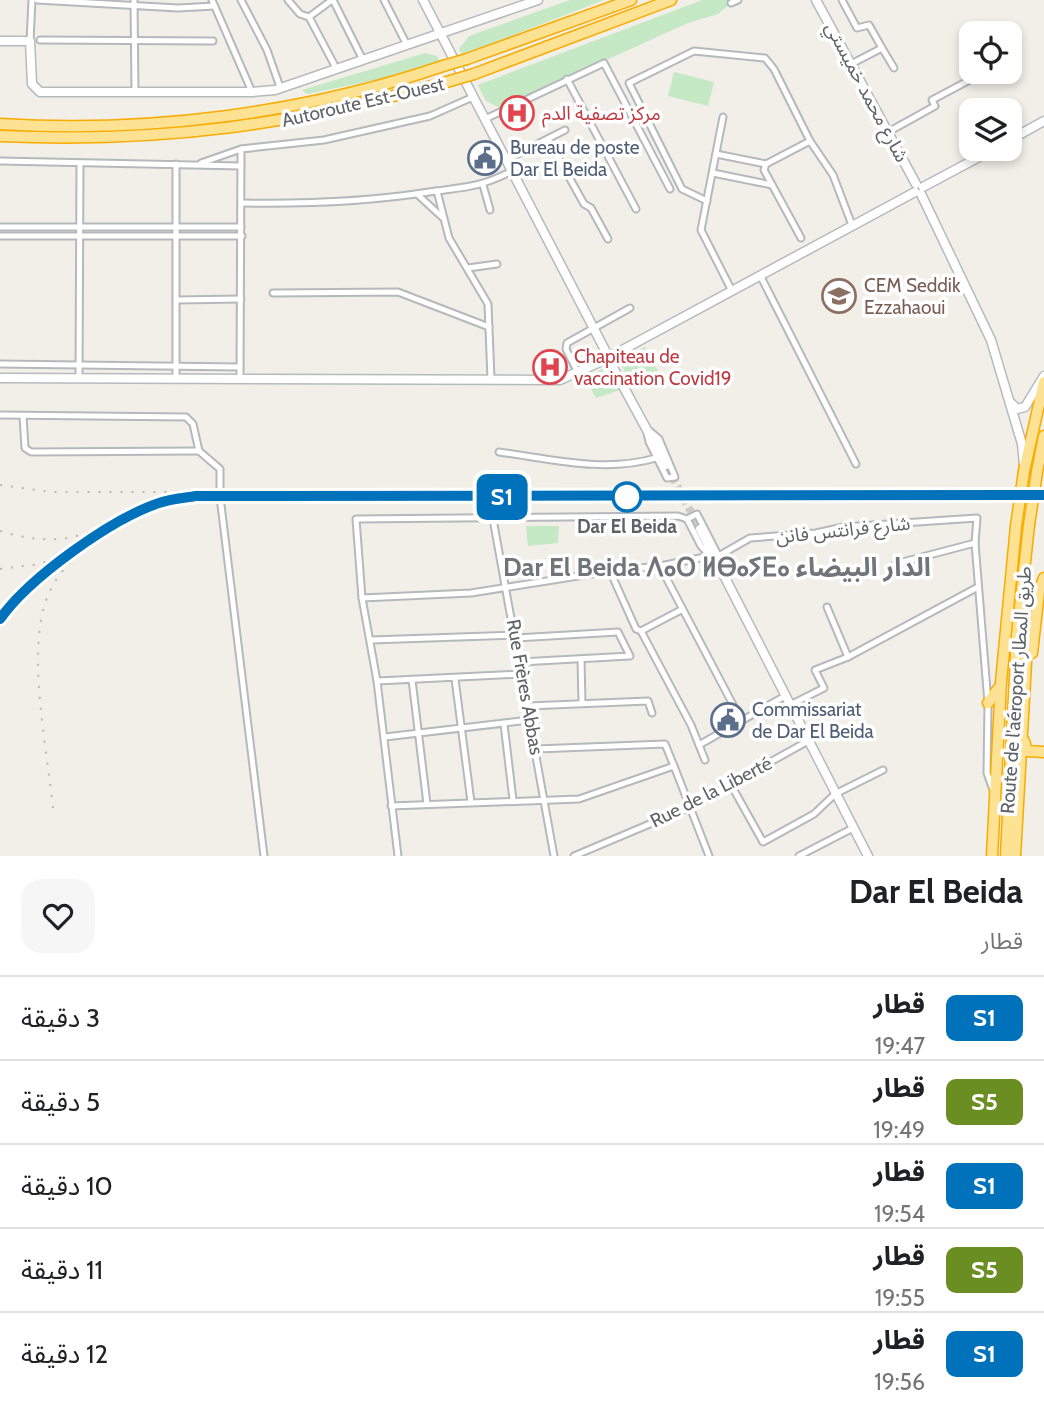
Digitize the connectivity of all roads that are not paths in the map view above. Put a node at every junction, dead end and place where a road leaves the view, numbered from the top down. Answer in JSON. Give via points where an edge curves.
{"nodes":[{"id":1,"x":32,"y":0,"type":"edge"},
{"id":2,"x":37,"y":0,"type":"edge"},
{"id":3,"x":241,"y":0,"type":"edge"},
{"id":4,"x":288,"y":0,"type":"edge"},
{"id":5,"x":332,"y":0,"type":"edge"},
{"id":6,"x":384,"y":0,"type":"edge"},
{"id":7,"x":423,"y":0,"type":"edge"},
{"id":8,"x":506,"y":0,"type":"edge"},
{"id":9,"x":538,"y":0,"type":"edge"},
{"id":10,"x":631,"y":0,"type":"edge"},
{"id":11,"x":671,"y":0,"type":"edge"},
{"id":12,"x":738,"y":0,"type":"edge"},
{"id":13,"x":817,"y":0,"type":"edge"},
{"id":14,"x":842,"y":0,"type":"edge"},
{"id":15,"x":135,"y":2,"type":"edge"},
{"id":16,"x":213,"y":3,"type":"edge"},
{"id":17,"x":731,"y":3,"type":"dead end"},
{"id":18,"x":510,"y":9,"type":"junction"},
{"id":19,"x":309,"y":17,"type":"junction"},
{"id":20,"x":440,"y":34,"type":"junction"},
{"id":21,"x":135,"y":39,"type":"junction"},
{"id":22,"x":40,"y":40,"type":"dead end"},
{"id":23,"x":0,"y":41,"type":"edge"},
{"id":24,"x":30,"y":41,"type":"junction"},
{"id":25,"x":214,"y":41,"type":"dead end"},
{"id":26,"x":407,"y":46,"type":"junction"},
{"id":27,"x":882,"y":48,"type":"junction"},
{"id":28,"x":363,"y":60,"type":"junction"},
{"id":29,"x":853,"y":63,"type":"junction"},
{"id":30,"x":336,"y":68,"type":"junction"},
{"id":31,"x":894,"y":68,"type":"dead end"},
{"id":32,"x":567,"y":79,"type":"junction"},
{"id":33,"x":962,"y":84,"type":"edge"},
{"id":34,"x":281,"y":87,"type":"junction"},
{"id":35,"x":135,"y":92,"type":"junction"},
{"id":36,"x":252,"y":92,"type":"junction"},
{"id":37,"x":473,"y":97,"type":"junction"},
{"id":38,"x":723,"y":117,"type":"dead end"},
{"id":39,"x":485,"y":119,"type":"junction"},
{"id":40,"x":1044,"y":121,"type":"edge"},
{"id":41,"x":0,"y":124,"type":"edge"},
{"id":42,"x":565,"y":130,"type":"dead end"},
{"id":43,"x":890,"y":131,"type":"junction"},
{"id":44,"x":1022,"y":133,"type":"edge"},
{"id":45,"x":0,"y":136,"type":"edge"},
{"id":46,"x":46,"y":138,"type":"junction"},
{"id":47,"x":548,"y":139,"type":"junction"},
{"id":48,"x":810,"y":141,"type":"junction"},
{"id":49,"x":0,"y":142,"type":"edge"},
{"id":50,"x":241,"y":149,"type":"junction"},
{"id":51,"x":716,"y":154,"type":"junction"},
{"id":52,"x":506,"y":160,"type":"junction"},
{"id":53,"x":0,"y":161,"type":"edge"},
{"id":54,"x":972,"y":161,"type":"edge"},
{"id":55,"x":80,"y":163,"type":"junction"},
{"id":56,"x":765,"y":163,"type":"junction"},
{"id":57,"x":176,"y":164,"type":"junction"},
{"id":58,"x":197,"y":165,"type":"junction"},
{"id":59,"x":241,"y":166,"type":"junction"},
{"id":60,"x":512,"y":171,"type":"junction"},
{"id":61,"x":713,"y":173,"type":"junction"},
{"id":62,"x":482,"y":185,"type":"junction"},
{"id":63,"x":772,"y":185,"type":"junction"},
{"id":64,"x":919,"y":189,"type":"junction"},
{"id":65,"x":670,"y":190,"type":"dead end"},
{"id":66,"x":437,"y":191,"type":"junction"},
{"id":67,"x":417,"y":194,"type":"junction"},
{"id":68,"x":707,"y":201,"type":"junction"},
{"id":69,"x":242,"y":203,"type":"junction"},
{"id":70,"x":636,"y":209,"type":"dead end"},
{"id":71,"x":490,"y":210,"type":"dead end"},
{"id":72,"x":442,"y":217,"type":"junction"},
{"id":73,"x":852,"y":225,"type":"junction"},
{"id":74,"x":0,"y":227,"type":"edge"},
{"id":75,"x":80,"y":227,"type":"junction"},
{"id":76,"x":176,"y":227,"type":"junction"},
{"id":77,"x":241,"y":227,"type":"junction"},
{"id":78,"x":0,"y":236,"type":"edge"},
{"id":79,"x":80,"y":236,"type":"junction"},
{"id":80,"x":242,"y":236,"type":"junction"},
{"id":81,"x":176,"y":237,"type":"junction"},
{"id":82,"x":801,"y":238,"type":"dead end"},
{"id":83,"x":608,"y":239,"type":"dead end"},
{"id":84,"x":497,"y":264,"type":"dead end"},
{"id":85,"x":468,"y":268,"type":"junction"},
{"id":86,"x":761,"y":277,"type":"junction"},
{"id":87,"x":732,"y":291,"type":"junction"},
{"id":88,"x":273,"y":293,"type":"dead end"},
{"id":89,"x":242,"y":299,"type":"junction"},
{"id":90,"x":176,"y":300,"type":"junction"},
{"id":91,"x":630,"y":308,"type":"dead end"},
{"id":92,"x":489,"y":327,"type":"junction"},
{"id":93,"x":593,"y":328,"type":"junction"},
{"id":94,"x":608,"y":357,"type":"junction"},
{"id":95,"x":0,"y":364,"type":"edge"},
{"id":96,"x":80,"y":365,"type":"junction"},
{"id":97,"x":176,"y":366,"type":"junction"},
{"id":98,"x":240,"y":366,"type":"junction"},
{"id":99,"x":579,"y":373,"type":"junction"},
{"id":100,"x":1044,"y":376,"type":"edge"},
{"id":101,"x":0,"y":378,"type":"edge"},
{"id":102,"x":79,"y":378,"type":"junction"},
{"id":103,"x":176,"y":379,"type":"junction"},
{"id":104,"x":240,"y":379,"type":"junction"},
{"id":105,"x":491,"y":379,"type":"junction"},
{"id":106,"x":1044,"y":382,"type":"edge"},
{"id":107,"x":1008,"y":398,"type":"junction"},
{"id":108,"x":0,"y":415,"type":"edge"},
{"id":109,"x":23,"y":416,"type":"junction"},
{"id":110,"x":646,"y":428,"type":"junction"},
{"id":111,"x":1044,"y":436,"type":"edge"},
{"id":112,"x":199,"y":451,"type":"junction"},
{"id":113,"x":499,"y":452,"type":"dead end"},
{"id":114,"x":656,"y":458,"type":"junction"},
{"id":115,"x":856,"y":464,"type":"dead end"},
{"id":116,"x":666,"y":465,"type":"tunnel mouth"},
{"id":117,"x":1024,"y":471,"type":"junction"},
{"id":118,"x":493,"y":519,"type":"junction"},
{"id":119,"x":687,"y":519,"type":"junction"},
{"id":120,"x":700,"y":529,"type":"tunnel mouth"},
{"id":121,"x":975,"y":543,"type":"junction"},
{"id":122,"x":715,"y":559,"type":"junction"},
{"id":123,"x":895,"y":564,"type":"dead end"},
{"id":124,"x":660,"y":566,"type":"junction"},
{"id":125,"x":610,"y":571,"type":"junction"},
{"id":126,"x":1043,"y":576,"type":"edge"},
{"id":127,"x":1021,"y":580,"type":"junction"},
{"id":128,"x":508,"y":587,"type":"junction"},
{"id":129,"x":978,"y":587,"type":"junction"},
{"id":130,"x":362,"y":598,"type":"junction"},
{"id":131,"x":827,"y":607,"type":"dead end"},
{"id":132,"x":681,"y":610,"type":"junction"},
{"id":133,"x":639,"y":630,"type":"junction"},
{"id":134,"x":621,"y":636,"type":"junction"},
{"id":135,"x":516,"y":637,"type":"junction"},
{"id":136,"x":371,"y":640,"type":"junction"},
{"id":137,"x":848,"y":657,"type":"junction"},
{"id":138,"x":581,"y":659,"type":"junction"},
{"id":139,"x":520,"y":662,"type":"junction"},
{"id":140,"x":523,"y":674,"type":"junction"},
{"id":141,"x":455,"y":679,"type":"junction"},
{"id":142,"x":412,"y":680,"type":"junction"},
{"id":143,"x":377,"y":681,"type":"junction"},
{"id":144,"x":1001,"y":682,"type":"junction"},
{"id":145,"x":1025,"y":698,"type":"junction"},
{"id":146,"x":788,"y":701,"type":"junction"},
{"id":147,"x":582,"y":703,"type":"junction"},
{"id":148,"x":988,"y":703,"type":"junction"},
{"id":149,"x":528,"y":706,"type":"junction"},
{"id":150,"x":652,"y":713,"type":"dead end"},
{"id":151,"x":1024,"y":717,"type":"junction"},
{"id":152,"x":530,"y":720,"type":"junction"},
{"id":153,"x":741,"y":720,"type":"junction"},
{"id":154,"x":503,"y":724,"type":"junction"},
{"id":155,"x":461,"y":730,"type":"junction"},
{"id":156,"x":419,"y":733,"type":"junction"},
{"id":157,"x":385,"y":737,"type":"junction"},
{"id":158,"x":808,"y":741,"type":"junction"},
{"id":159,"x":699,"y":745,"type":"junction"},
{"id":160,"x":536,"y":749,"type":"junction"},
{"id":161,"x":1044,"y":753,"type":"edge"},
{"id":162,"x":705,"y":760,"type":"dead end"},
{"id":163,"x":674,"y":766,"type":"junction"},
{"id":164,"x":883,"y":770,"type":"dead end"},
{"id":165,"x":730,"y":783,"type":"junction"},
{"id":166,"x":1019,"y":786,"type":"junction"},
{"id":167,"x":995,"y":793,"type":"junction"},
{"id":168,"x":835,"y":794,"type":"junction"},
{"id":169,"x":545,"y":798,"type":"junction"},
{"id":170,"x":513,"y":800,"type":"junction"},
{"id":171,"x":471,"y":802,"type":"junction"},
{"id":172,"x":428,"y":804,"type":"junction"},
{"id":173,"x":391,"y":806,"type":"junction"},
{"id":174,"x":690,"y":807,"type":"junction"},
{"id":175,"x":853,"y":828,"type":"junction"},
{"id":176,"x":264,"y":856,"type":"edge"},
{"id":177,"x":398,"y":856,"type":"edge"},
{"id":178,"x":554,"y":856,"type":"edge"},
{"id":179,"x":573,"y":856,"type":"edge"},
{"id":180,"x":709,"y":856,"type":"edge"},
{"id":181,"x":799,"y":856,"type":"edge"},
{"id":182,"x":868,"y":856,"type":"edge"},
{"id":183,"x":992,"y":856,"type":"edge"},
{"id":184,"x":1006,"y":856,"type":"edge"},
{"id":185,"x":1015,"y":856,"type":"edge"}],
"edges":[{"from":1,"to":24,"type":"street"},
{"from":2,"to":15,"type":"street"},
{"from":3,"to":34,"type":"street"},
{"from":4,"to":19,"type":"street"},
{"from":5,"to":19,"type":"street"},
{"from":5,"to":28,"type":"street"},
{"from":6,"to":26,"type":"street"},
{"from":7,"to":20,"type":"street"},
{"from":8,"to":18,"type":"street"},
{"from":9,"to":18,"type":"street"},
{"from":10,"to":41,"type":"highway","name":"Autoroute Est-Ouest","bridge":true,"via":[[398,81],[248,113],[144,123]]},
{"from":11,"to":46,"type":"highway","name":"Autoroute Est-Ouest","bridge":true,"via":[[474,74],[357,107],[266,124],[133,137]]},
{"from":12,"to":17,"type":"street"},
{"from":13,"to":29,"type":"street","name":"شارع محمد خميستي"},
{"from":14,"to":27,"type":"street","via":[[857,28],[869,26]]},
{"from":15,"to":16,"type":"street","via":[[178,8]]},
{"from":15,"to":21,"type":"street"},
{"from":16,"to":36,"type":"street"},
{"from":18,"to":20,"type":"street"},
{"from":19,"to":30,"type":"street"},
{"from":20,"to":26,"type":"street"},
{"from":20,"to":37,"type":"street"},
{"from":21,"to":22,"type":"street"},
{"from":21,"to":25,"type":"street"},
{"from":21,"to":35,"type":"street"},
{"from":23,"to":24,"type":"street"},
{"from":24,"to":35,"type":"street","via":[[32,84],[40,92]]},
{"from":26,"to":28,"type":"street"},
{"from":27,"to":29,"type":"street"},
{"from":27,"to":31,"type":"street"},
{"from":28,"to":30,"type":"street"},
{"from":29,"to":43,"type":"street","name":"شارع محمد خميستي"},
{"from":30,"to":34,"type":"street"},
{"from":32,"to":39,"type":"street"},
{"from":32,"to":65,"type":"street","via":[[606,65]]},
{"from":32,"to":70,"type":"street"},
{"from":33,"to":43,"type":"street","via":[[932,100],[935,106]]},
{"from":34,"to":36,"type":"street"},
{"from":35,"to":36,"type":"street"},
{"from":37,"to":39,"type":"street"},
{"from":37,"to":50,"type":"street","via":[[430,116],[337,137]]},
{"from":38,"to":51,"type":"street"},
{"from":39,"to":52,"type":"street"},
{"from":40,"to":44,"type":"street"},
{"from":42,"to":47,"type":"street"},
{"from":43,"to":64,"type":"street","name":"شارع محمد خميستي"},
{"from":45,"to":46,"type":"highway","name":"Autoroute Est-Ouest"},
{"from":46,"to":49,"type":"highway"},
{"from":47,"to":52,"type":"street"},
{"from":47,"to":83,"type":"street"},
{"from":48,"to":56,"type":"street"},
{"from":48,"to":68,"type":"street","via":[[774,69],[758,55],[694,51],[629,83],[682,189]]},
{"from":48,"to":73,"type":"street","via":[[832,175]]},
{"from":50,"to":58,"type":"street"},
{"from":50,"to":59,"type":"street"},
{"from":51,"to":56,"type":"street"},
{"from":51,"to":61,"type":"street"},
{"from":52,"to":60,"type":"street"},
{"from":53,"to":55,"type":"street"},
{"from":54,"to":64,"type":"street"},
{"from":55,"to":57,"type":"street"},
{"from":55,"to":75,"type":"street"},
{"from":56,"to":63,"type":"street"},
{"from":57,"to":58,"type":"street"},
{"from":57,"to":76,"type":"street"},
{"from":58,"to":59,"type":"street"},
{"from":59,"to":69,"type":"street"},
{"from":60,"to":62,"type":"street"},
{"from":60,"to":93,"type":"street"},
{"from":61,"to":63,"type":"street"},
{"from":61,"to":68,"type":"street"},
{"from":62,"to":66,"type":"street"},
{"from":62,"to":71,"type":"street"},
{"from":63,"to":82,"type":"street"},
{"from":64,"to":73,"type":"street"},
{"from":64,"to":107,"type":"street","name":"شارع محمد خميستي","via":[[991,340]]},
{"from":66,"to":67,"type":"street"},
{"from":66,"to":72,"type":"street"},
{"from":67,"to":69,"type":"street","via":[[334,203]]},
{"from":67,"to":72,"type":"street"},
{"from":68,"to":87,"type":"street","via":[[701,230]]},
{"from":69,"to":77,"type":"street"},
{"from":72,"to":85,"type":"street"},
{"from":73,"to":86,"type":"street"},
{"from":74,"to":75,"type":"street"},
{"from":75,"to":76,"type":"street"},
{"from":75,"to":79,"type":"street"},
{"from":76,"to":77,"type":"street"},
{"from":76,"to":81,"type":"street"},
{"from":77,"to":80,"type":"street"},
{"from":78,"to":79,"type":"street"},
{"from":79,"to":81,"type":"street"},
{"from":79,"to":96,"type":"street"},
{"from":80,"to":81,"type":"street"},
{"from":80,"to":89,"type":"street"},
{"from":81,"to":90,"type":"street"},
{"from":84,"to":85,"type":"street"},
{"from":85,"to":92,"type":"street","via":[[488,304]]},
{"from":86,"to":87,"type":"street"},
{"from":86,"to":115,"type":"street"},
{"from":87,"to":94,"type":"street"},
{"from":88,"to":92,"type":"street","via":[[398,292]]},
{"from":89,"to":90,"type":"street"},
{"from":89,"to":98,"type":"street"},
{"from":90,"to":97,"type":"street"},
{"from":91,"to":93,"type":"street"},
{"from":92,"to":105,"type":"street"},
{"from":93,"to":94,"type":"street"},
{"from":93,"to":99,"type":"street","via":[[566,345]]},
{"from":94,"to":99,"type":"street"},
{"from":94,"to":110,"type":"street"},
{"from":95,"to":96,"type":"street"},
{"from":96,"to":97,"type":"street"},
{"from":96,"to":102,"type":"street"},
{"from":97,"to":98,"type":"street"},
{"from":97,"to":103,"type":"street"},
{"from":98,"to":104,"type":"street"},
{"from":99,"to":105,"type":"street","via":[[560,380]]},
{"from":100,"to":107,"type":"street","via":[[1025,407],[1017,409]]},
{"from":101,"to":102,"type":"street"},
{"from":102,"to":103,"type":"street"},
{"from":103,"to":104,"type":"street"},
{"from":104,"to":105,"type":"street"},
{"from":106,"to":117,"type":"highway"},
{"from":107,"to":117,"type":"street","name":"شارع محمد خميستي","via":[[1022,444]]},
{"from":108,"to":109,"type":"street"},
{"from":109,"to":112,"type":"street","via":[[186,417],[193,424]]},
{"from":109,"to":112,"type":"street","via":[[25,448],[31,452]]},
{"from":110,"to":114,"type":"street"},
{"from":110,"to":114,"type":"street","via":[[659,439],[675,477],[667,478]]},
{"from":110,"to":116,"type":"street"},
{"from":111,"to":127,"type":"highway","name":"Route de l'aéroport طريق المطار","bridge":true},
{"from":112,"to":176,"type":"street","via":[[220,469]]},
{"from":113,"to":114,"type":"street","via":[[591,465],[627,466]]},
{"from":117,"to":144,"type":"highway","name":"Route de l'aéroport طريق المطار","bridge":true},
{"from":118,"to":119,"type":"street"},
{"from":118,"to":128,"type":"street","name":"Rue Frères Abbas"},
{"from":118,"to":130,"type":"street","via":[[356,519]]},
{"from":119,"to":122,"type":"street","via":[[701,546]]},
{"from":119,"to":122,"type":"street","via":[[694,514],[699,517]]},
{"from":120,"to":122,"type":"street"},
{"from":121,"to":122,"type":"street","name":"شارع فرانتس فانن","via":[[977,518],[750,538]]},
{"from":121,"to":123,"type":"street"},
{"from":121,"to":129,"type":"street"},
{"from":122,"to":124,"type":"street","name":"شارع فرانتس فانن"},
{"from":122,"to":146,"type":"street"},
{"from":124,"to":125,"type":"street","name":"شارع فرانتس فانن"},
{"from":124,"to":132,"type":"street"},
{"from":125,"to":128,"type":"street","name":"شارع فرانتس فانن"},
{"from":125,"to":133,"type":"street"},
{"from":126,"to":145,"type":"highway"},
{"from":127,"to":145,"type":"highway"},
{"from":127,"to":184,"type":"highway","name":"Route de l'aéroport طريق المطار"},
{"from":128,"to":130,"type":"street","name":"شارع فرانتس فانن"},
{"from":128,"to":135,"type":"street","name":"Rue Frères Abbas"},
{"from":129,"to":137,"type":"street"},
{"from":129,"to":148,"type":"street"},
{"from":130,"to":136,"type":"street"},
{"from":131,"to":137,"type":"street"},
{"from":132,"to":133,"type":"street"},
{"from":132,"to":153,"type":"street"},
{"from":133,"to":134,"type":"street"},
{"from":133,"to":159,"type":"street"},
{"from":134,"to":135,"type":"street","via":[[618,632]]},
{"from":134,"to":138,"type":"street","via":[[630,656]]},
{"from":135,"to":136,"type":"street"},
{"from":135,"to":139,"type":"street","name":"Rue Frères Abbas"},
{"from":136,"to":143,"type":"street"},
{"from":137,"to":146,"type":"street","via":[[815,670],[824,688]]},
{"from":138,"to":139,"type":"street"},
{"from":138,"to":147,"type":"street"},
{"from":139,"to":140,"type":"street","name":"Rue Frères Abbas"},
{"from":140,"to":141,"type":"street"},
{"from":140,"to":149,"type":"street","name":"Rue Frères Abbas"},
{"from":141,"to":142,"type":"street"},
{"from":141,"to":155,"type":"street"},
{"from":142,"to":143,"type":"street"},
{"from":142,"to":156,"type":"street"},
{"from":143,"to":157,"type":"street"},
{"from":144,"to":148,"type":"highway"},
{"from":144,"to":167,"type":"highway","name":"Route de l'aéroport طريق المطار"},
{"from":145,"to":151,"type":"highway"},
{"from":146,"to":153,"type":"street"},
{"from":146,"to":158,"type":"street"},
{"from":147,"to":149,"type":"street"},
{"from":147,"to":150,"type":"street","via":[[648,701]]},
{"from":148,"to":167,"type":"street","via":[[986,773]]},
{"from":149,"to":152,"type":"street","name":"Rue Frères Abbas"},
{"from":151,"to":161,"type":"highway","via":[[1025,749]]},
{"from":151,"to":166,"type":"highway"},
{"from":152,"to":154,"type":"street"},
{"from":152,"to":160,"type":"street","name":"Rue Frères Abbas"},
{"from":153,"to":159,"type":"street"},
{"from":154,"to":155,"type":"street"},
{"from":154,"to":170,"type":"street"},
{"from":155,"to":156,"type":"street"},
{"from":155,"to":171,"type":"street"},
{"from":156,"to":157,"type":"street"},
{"from":156,"to":172,"type":"street"},
{"from":157,"to":173,"type":"street"},
{"from":158,"to":165,"type":"street","name":"Rue de la Liberté"},
{"from":158,"to":168,"type":"street"},
{"from":159,"to":162,"type":"street"},
{"from":160,"to":163,"type":"street","via":[[665,744]]},
{"from":160,"to":169,"type":"street","name":"Rue Frères Abbas"},
{"from":161,"to":166,"type":"highway","via":[[1023,758]]},
{"from":163,"to":169,"type":"street","via":[[579,799]]},
{"from":163,"to":174,"type":"street"},
{"from":164,"to":168,"type":"street"},
{"from":165,"to":168,"type":"street","via":[[763,842],[814,814]]},
{"from":165,"to":174,"type":"street","name":"Rue de la Liberté"},
{"from":166,"to":185,"type":"highway"},
{"from":167,"to":183,"type":"highway","name":"Route de l'aéroport طريق المطار"},
{"from":168,"to":175,"type":"street"},
{"from":169,"to":170,"type":"street"},
{"from":169,"to":178,"type":"street","name":"Rue Frères Abbas"},
{"from":170,"to":171,"type":"street"},
{"from":171,"to":172,"type":"street"},
{"from":172,"to":173,"type":"street"},
{"from":173,"to":177,"type":"street"},
{"from":174,"to":179,"type":"street","name":"Rue de la Liberté"},
{"from":174,"to":180,"type":"street"},
{"from":175,"to":181,"type":"street"},
{"from":175,"to":182,"type":"street"}]}
